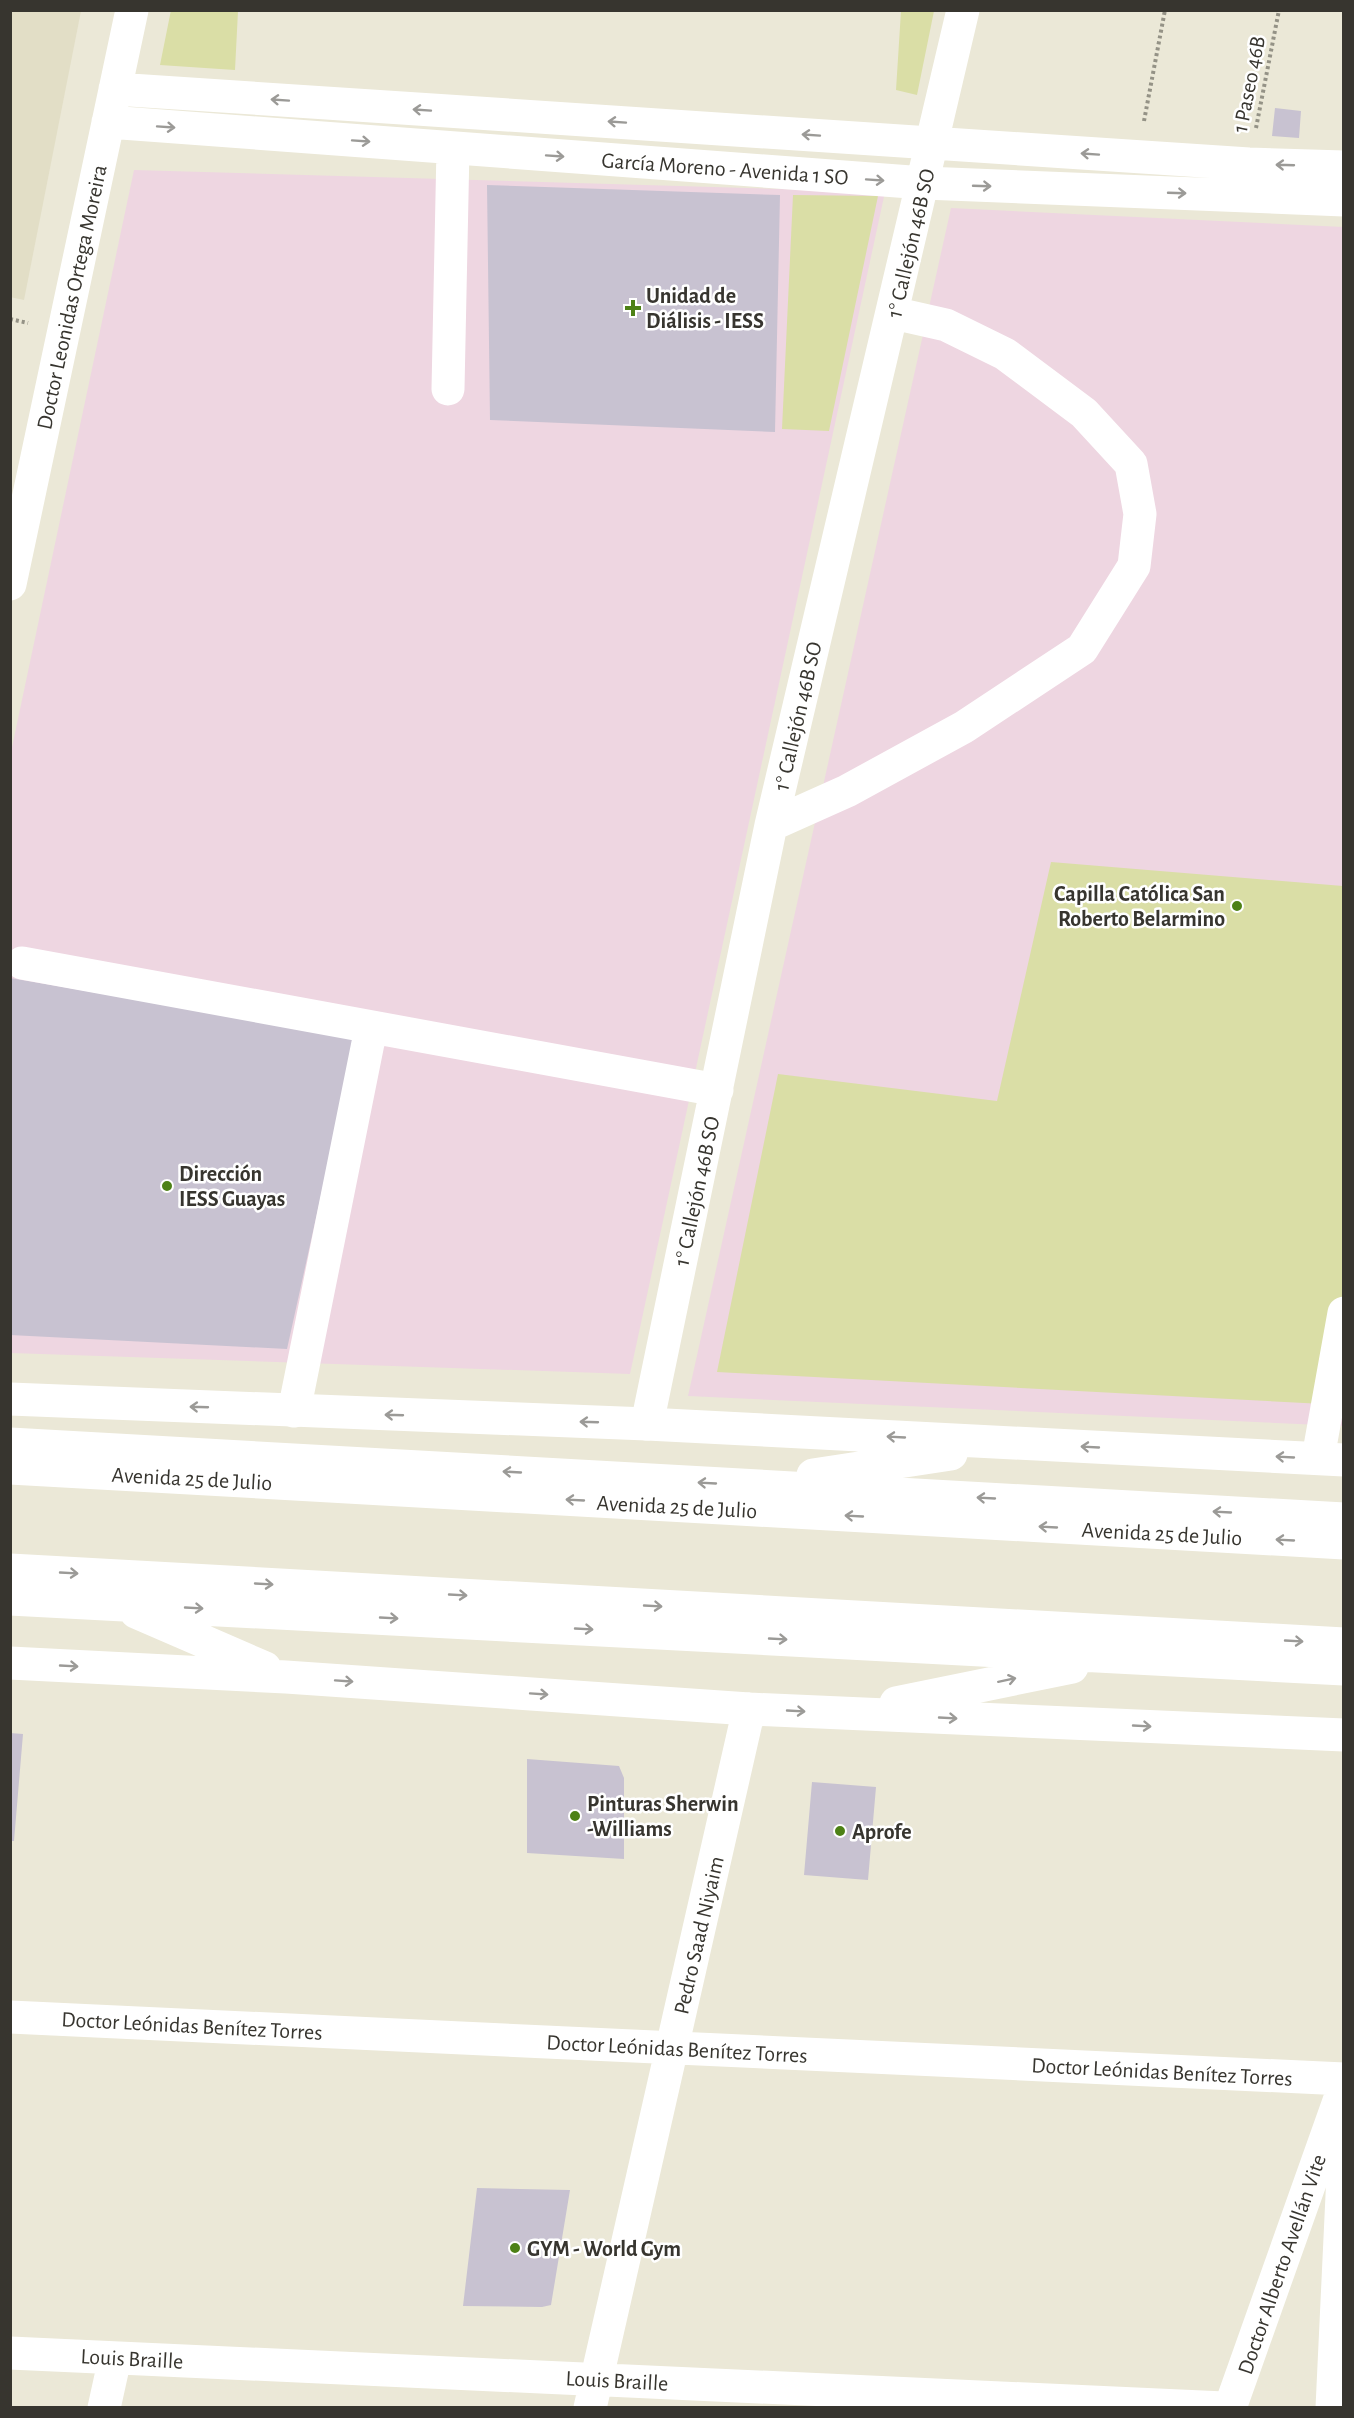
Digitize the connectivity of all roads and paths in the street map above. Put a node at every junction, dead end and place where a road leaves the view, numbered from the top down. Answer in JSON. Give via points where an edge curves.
{"nodes":[{"id":1,"x":132,"y":10,"type":"edge"},
{"id":2,"x":963,"y":10,"type":"edge"},
{"id":3,"x":1165,"y":10,"type":"edge"},
{"id":4,"x":1279,"y":10,"type":"edge"},
{"id":5,"x":115,"y":89,"type":"junction"},
{"id":6,"x":108,"y":122,"type":"junction"},
{"id":7,"x":933,"y":143,"type":"junction"},
{"id":8,"x":453,"y":148,"type":"junction"},
{"id":9,"x":1136,"y":157,"type":"junction"},
{"id":10,"x":1249,"y":164,"type":"junction"},
{"id":11,"x":1344,"y":167,"type":"edge"},
{"id":12,"x":924,"y":183,"type":"junction"},
{"id":13,"x":1344,"y":200,"type":"edge"},
{"id":14,"x":893,"y":313,"type":"junction"},
{"id":15,"x":448,"y":389,"type":"dead end"},
{"id":16,"x":10,"y":584,"type":"edge"},
{"id":17,"x":771,"y":825,"type":"junction"},
{"id":18,"x":22,"y":963,"type":"dead end"},
{"id":19,"x":371,"y":1028,"type":"junction"},
{"id":20,"x":717,"y":1090,"type":"junction"},
{"id":21,"x":1344,"y":1313,"type":"edge"},
{"id":22,"x":10,"y":1399,"type":"edge"},
{"id":23,"x":294,"y":1411,"type":"junction"},
{"id":24,"x":647,"y":1424,"type":"junction"},
{"id":25,"x":1022,"y":1443,"type":"junction"},
{"id":26,"x":10,"y":1444,"type":"edge"},
{"id":27,"x":1331,"y":1459,"type":"edge"},
{"id":28,"x":10,"y":1468,"type":"edge"},
{"id":29,"x":745,"y":1485,"type":"junction"},
{"id":30,"x":1344,"y":1519,"type":"edge"},
{"id":31,"x":1344,"y":1544,"type":"edge"},
{"id":32,"x":10,"y":1570,"type":"edge"},
{"id":33,"x":10,"y":1599,"type":"edge"},
{"id":34,"x":115,"y":1603,"type":"junction"},
{"id":35,"x":1244,"y":1639,"type":"junction"},
{"id":36,"x":1344,"y":1644,"type":"edge"},
{"id":37,"x":1117,"y":1658,"type":"junction"},
{"id":38,"x":10,"y":1663,"type":"edge"},
{"id":39,"x":1344,"y":1669,"type":"edge"},
{"id":40,"x":286,"y":1677,"type":"junction"},
{"id":41,"x":749,"y":1709,"type":"junction"},
{"id":42,"x":847,"y":1713,"type":"junction"},
{"id":43,"x":1344,"y":1735,"type":"edge"},
{"id":44,"x":10,"y":2017,"type":"edge"},
{"id":45,"x":673,"y":2048,"type":"junction"},
{"id":46,"x":1344,"y":2079,"type":"edge"},
{"id":47,"x":1344,"y":2087,"type":"edge"},
{"id":48,"x":1344,"y":2153,"type":"edge"},
{"id":49,"x":10,"y":2353,"type":"edge"},
{"id":50,"x":115,"y":2358,"type":"junction"},
{"id":51,"x":593,"y":2393,"type":"edge"},
{"id":52,"x":1183,"y":2407,"type":"edge"},
{"id":53,"x":104,"y":2408,"type":"edge"},
{"id":54,"x":1224,"y":2408,"type":"edge"},
{"id":55,"x":1230,"y":2408,"type":"edge"},
{"id":56,"x":1332,"y":2408,"type":"edge"}],
"edges":[{"from":1,"to":5,"type":"street","name":"Doctor Leonidas Ortega Moreira"},
{"from":2,"to":7,"type":"street","name":"1° Callejón 46B SO"},
{"from":3,"to":9,"type":"path"},
{"from":4,"to":10,"type":"path","name":"1 Paseo 46B"},
{"from":5,"to":6,"type":"street","name":"Doctor Leonidas Ortega Moreira"},
{"from":7,"to":5,"type":"street","name":"García Moreno - Avenida 1 SO","one_way":true},
{"from":6,"to":8,"type":"street","name":"García Moreno - Avenida 1 SO","one_way":true},
{"from":6,"to":16,"type":"street","name":"Doctor Leonidas Ortega Moreira"},
{"from":9,"to":7,"type":"street","name":"García Moreno - Avenida 1 SO","one_way":true},
{"from":7,"to":12,"type":"street","name":"1° Callejón 46B SO"},
{"from":8,"to":12,"type":"street","name":"García Moreno - Avenida 1 SO","one_way":true},
{"from":8,"to":15,"type":"street"},
{"from":9,"to":10,"type":"street","name":"García Moreno - Avenida 1 SO"},
{"from":11,"to":10,"type":"street","name":"García Moreno - Avenida 1 SO","one_way":true},
{"from":12,"to":13,"type":"street","name":"García Moreno - Avenida 1 SO","one_way":true},
{"from":12,"to":14,"type":"street","name":"1° Callejón 46B SO"},
{"from":14,"to":17,"type":"street","name":"1° Callejón 46B SO"},
{"from":14,"to":17,"type":"street","via":[[946,325],[1005,354],[1084,413],[1131,464],[1140,514],[1134,566],[1082,648],[964,727],[847,791]]},
{"from":17,"to":20,"type":"street","name":"1° Callejón 46B SO"},
{"from":18,"to":19,"type":"street"},
{"from":19,"to":20,"type":"street"},
{"from":19,"to":23,"type":"street"},
{"from":20,"to":24,"type":"street","name":"1° Callejón 46B SO"},
{"from":21,"to":27,"type":"street"},
{"from":23,"to":22,"type":"street","one_way":true},
{"from":24,"to":23,"type":"street","one_way":true},
{"from":25,"to":24,"type":"street","one_way":true},
{"from":27,"to":25,"type":"street","one_way":true},
{"from":25,"to":29,"type":"street"},
{"from":29,"to":26,"type":"street","name":"Avenida 25 de Julio","one_way":true},
{"from":31,"to":28,"type":"street","name":"Avenida 25 de Julio","one_way":true},
{"from":30,"to":29,"type":"street","name":"Avenida 25 de Julio","one_way":true},
{"from":32,"to":35,"type":"street","one_way":true},
{"from":33,"to":34,"type":"street"},
{"from":34,"to":37,"type":"street","one_way":true},
{"from":34,"to":40,"type":"street"},
{"from":35,"to":36,"type":"street","one_way":true},
{"from":35,"to":37,"type":"street"},
{"from":37,"to":39,"type":"street"},
{"from":42,"to":37,"type":"street","one_way":true},
{"from":38,"to":40,"type":"street","one_way":true},
{"from":40,"to":41,"type":"street","one_way":true},
{"from":41,"to":42,"type":"street","one_way":true},
{"from":41,"to":45,"type":"street","name":"Pedro Saad Niyaim"},
{"from":42,"to":43,"type":"street","one_way":true},
{"from":44,"to":45,"type":"street","name":"Doctor Leónidas Benítez Torres"},
{"from":45,"to":46,"type":"street","name":"Doctor Leónidas Benítez Torres"},
{"from":45,"to":51,"type":"street","name":"Pedro Saad Niyaim"},
{"from":47,"to":55,"type":"street","name":"Doctor Alberto Avellán Vite"},
{"from":48,"to":56,"type":"street","name":"Doctor Alberto Avellán Vite"},
{"from":49,"to":50,"type":"street","name":"Louis Braille"},
{"from":50,"to":51,"type":"street","name":"Louis Braille"},
{"from":50,"to":53,"type":"street"},
{"from":51,"to":52,"type":"street","name":"Louis Braille"},
{"from":52,"to":54,"type":"street","name":"Louis Braille"}]}
